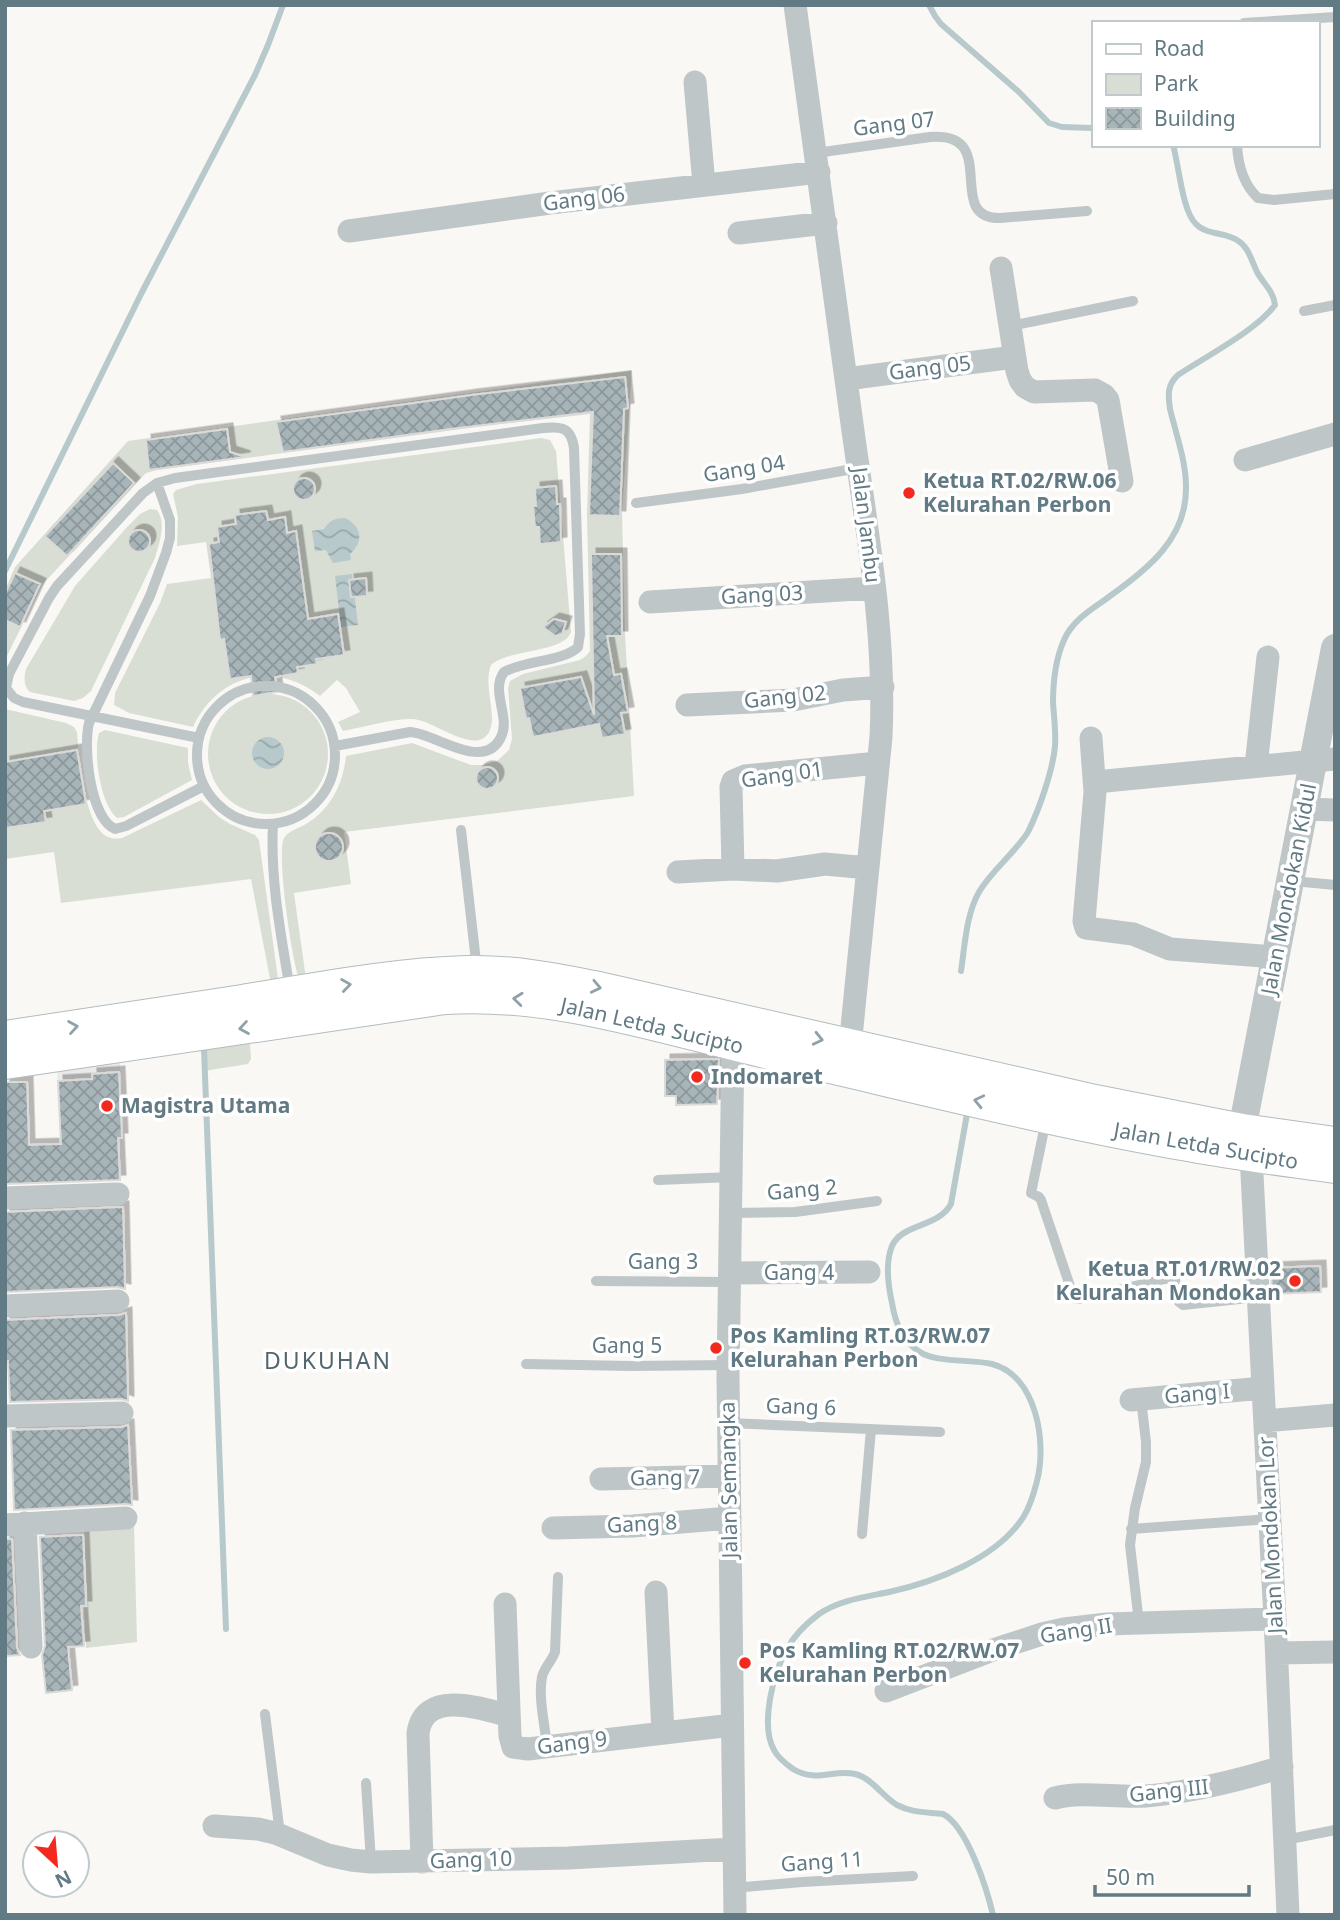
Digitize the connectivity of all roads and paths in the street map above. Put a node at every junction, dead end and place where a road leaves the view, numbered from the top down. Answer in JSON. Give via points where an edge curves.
{"nodes":[{"id":1,"x":795,"y":5,"type":"edge"},
{"id":2,"x":1302,"y":5,"type":"edge"},
{"id":3,"x":1335,"y":17,"type":"edge"},
{"id":4,"x":1303,"y":19,"type":"junction"},
{"id":5,"x":1274,"y":21,"type":"edge"},
{"id":6,"x":695,"y":82,"type":"dead end"},
{"id":7,"x":1237,"y":147,"type":"edge"},
{"id":8,"x":818,"y":163,"type":"junction"},
{"id":9,"x":704,"y":185,"type":"junction"},
{"id":10,"x":1335,"y":194,"type":"edge"},
{"id":11,"x":1087,"y":211,"type":"dead end"},
{"id":12,"x":826,"y":223,"type":"junction"},
{"id":13,"x":349,"y":231,"type":"dead end"},
{"id":14,"x":739,"y":233,"type":"dead end"},
{"id":15,"x":1001,"y":268,"type":"dead end"},
{"id":16,"x":1133,"y":300,"type":"dead end"},
{"id":17,"x":1335,"y":305,"type":"edge"},
{"id":18,"x":1304,"y":311,"type":"dead end"},
{"id":19,"x":1010,"y":326,"type":"junction"},
{"id":20,"x":1014,"y":357,"type":"junction"},
{"id":21,"x":846,"y":379,"type":"junction"},
{"id":22,"x":1335,"y":434,"type":"edge"},
{"id":23,"x":1245,"y":460,"type":"dead end"},
{"id":24,"x":858,"y":468,"type":"junction"},
{"id":25,"x":1122,"y":481,"type":"dead end"},
{"id":26,"x":157,"y":483,"type":"junction"},
{"id":27,"x":636,"y":503,"type":"dead end"},
{"id":28,"x":874,"y":588,"type":"junction"},
{"id":29,"x":650,"y":602,"type":"dead end"},
{"id":30,"x":1335,"y":648,"type":"edge"},
{"id":31,"x":1268,"y":657,"type":"dead end"},
{"id":32,"x":883,"y":687,"type":"junction"},
{"id":33,"x":687,"y":705,"type":"dead end"},
{"id":34,"x":92,"y":716,"type":"junction"},
{"id":35,"x":199,"y":738,"type":"junction"},
{"id":36,"x":1091,"y":738,"type":"dead end"},
{"id":37,"x":335,"y":746,"type":"junction"},
{"id":38,"x":1324,"y":760,"type":"edge"},
{"id":39,"x":878,"y":763,"type":"junction"},
{"id":40,"x":1256,"y":766,"type":"junction"},
{"id":41,"x":1095,"y":782,"type":"junction"},
{"id":42,"x":204,"y":786,"type":"junction"},
{"id":43,"x":1304,"y":809,"type":"junction"},
{"id":44,"x":1335,"y":810,"type":"edge"},
{"id":45,"x":273,"y":824,"type":"junction"},
{"id":46,"x":461,"y":830,"type":"dead end"},
{"id":47,"x":868,"y":868,"type":"junction"},
{"id":48,"x":733,"y":869,"type":"junction"},
{"id":49,"x":678,"y":872,"type":"dead end"},
{"id":50,"x":1290,"y":881,"type":"junction"},
{"id":51,"x":1335,"y":885,"type":"edge"},
{"id":52,"x":1276,"y":957,"type":"junction"},
{"id":53,"x":477,"y":972,"type":"junction"},
{"id":54,"x":294,"y":1006,"type":"junction"},
{"id":55,"x":724,"y":1034,"type":"junction"},
{"id":56,"x":5,"y":1037,"type":"edge"},
{"id":57,"x":850,"y":1046,"type":"junction"},
{"id":58,"x":5,"y":1063,"type":"edge"},
{"id":59,"x":1035,"y":1105,"type":"junction"},
{"id":60,"x":1247,"y":1142,"type":"junction"},
{"id":61,"x":1335,"y":1143,"type":"edge"},
{"id":62,"x":1335,"y":1167,"type":"edge"},
{"id":63,"x":732,"y":1177,"type":"junction"},
{"id":64,"x":658,"y":1180,"type":"dead end"},
{"id":65,"x":118,"y":1194,"type":"dead end"},
{"id":66,"x":5,"y":1198,"type":"edge"},
{"id":67,"x":877,"y":1201,"type":"dead end"},
{"id":68,"x":731,"y":1213,"type":"junction"},
{"id":69,"x":869,"y":1272,"type":"dead end"},
{"id":70,"x":730,"y":1278,"type":"junction"},
{"id":71,"x":596,"y":1281,"type":"dead end"},
{"id":72,"x":1258,"y":1297,"type":"junction"},
{"id":73,"x":118,"y":1301,"type":"dead end"},
{"id":74,"x":5,"y":1306,"type":"edge"},
{"id":75,"x":526,"y":1364,"type":"dead end"},
{"id":76,"x":729,"y":1365,"type":"junction"},
{"id":77,"x":1263,"y":1388,"type":"junction"},
{"id":78,"x":1136,"y":1399,"type":"joint"},
{"id":79,"x":122,"y":1413,"type":"dead end"},
{"id":80,"x":1335,"y":1415,"type":"edge"},
{"id":81,"x":5,"y":1416,"type":"edge"},
{"id":82,"x":1265,"y":1421,"type":"junction"},
{"id":83,"x":729,"y":1423,"type":"junction"},
{"id":84,"x":871,"y":1429,"type":"junction"},
{"id":85,"x":940,"y":1432,"type":"dead end"},
{"id":86,"x":730,"y":1476,"type":"junction"},
{"id":87,"x":601,"y":1479,"type":"dead end"},
{"id":88,"x":126,"y":1518,"type":"dead end"},
{"id":89,"x":730,"y":1518,"type":"junction"},
{"id":90,"x":1270,"y":1519,"type":"junction"},
{"id":91,"x":15,"y":1524,"type":"edge"},
{"id":92,"x":553,"y":1528,"type":"dead end"},
{"id":93,"x":1131,"y":1529,"type":"junction"},
{"id":94,"x":862,"y":1534,"type":"dead end"},
{"id":95,"x":558,"y":1577,"type":"dead end"},
{"id":96,"x":656,"y":1592,"type":"dead end"},
{"id":97,"x":505,"y":1604,"type":"dead end"},
{"id":98,"x":1275,"y":1619,"type":"junction"},
{"id":99,"x":1139,"y":1623,"type":"junction"},
{"id":100,"x":31,"y":1647,"type":"dead end"},
{"id":101,"x":1335,"y":1652,"type":"edge"},
{"id":102,"x":1277,"y":1653,"type":"junction"},
{"id":103,"x":886,"y":1691,"type":"dead end"},
{"id":104,"x":265,"y":1714,"type":"dead end"},
{"id":105,"x":509,"y":1716,"type":"junction"},
{"id":106,"x":732,"y":1725,"type":"junction"},
{"id":107,"x":663,"y":1733,"type":"junction"},
{"id":108,"x":547,"y":1746,"type":"junction"},
{"id":109,"x":1282,"y":1767,"type":"junction"},
{"id":110,"x":366,"y":1783,"type":"dead end"},
{"id":111,"x":1055,"y":1798,"type":"dead end"},
{"id":112,"x":215,"y":1826,"type":"dead end"},
{"id":113,"x":1335,"y":1830,"type":"edge"},
{"id":114,"x":280,"y":1834,"type":"junction"},
{"id":115,"x":1285,"y":1840,"type":"junction"},
{"id":116,"x":733,"y":1849,"type":"junction"},
{"id":117,"x":422,"y":1861,"type":"junction"},
{"id":118,"x":371,"y":1862,"type":"junction"},
{"id":119,"x":912,"y":1876,"type":"dead end"},
{"id":120,"x":734,"y":1888,"type":"junction"},
{"id":121,"x":734,"y":1915,"type":"edge"},
{"id":122,"x":1288,"y":1915,"type":"edge"}],
"edges":[{"from":1,"to":8,"type":"street","name":"Jalan Jambu"},
{"from":2,"to":4,"type":"lane"},
{"from":3,"to":4,"type":"lane"},
{"from":4,"to":5,"type":"lane"},
{"from":6,"to":9,"type":"street"},
{"from":7,"to":10,"type":"lane","via":[[1239,167],[1254,194],[1263,200]]},
{"from":8,"to":9,"type":"street","name":"Gang 06"},
{"from":8,"to":11,"type":"lane","name":"Gang 07","via":[[930,137],[949,137],[967,151],[973,199],[988,217]]},
{"from":8,"to":12,"type":"street","name":"Jalan Jambu"},
{"from":9,"to":13,"type":"street","name":"Gang 06"},
{"from":12,"to":14,"type":"street"},
{"from":12,"to":21,"type":"street","name":"Jalan Jambu"},
{"from":15,"to":19,"type":"street"},
{"from":16,"to":19,"type":"lane"},
{"from":17,"to":18,"type":"lane"},
{"from":19,"to":20,"type":"street"},
{"from":20,"to":21,"type":"street","name":"Gang 05"},
{"from":20,"to":25,"type":"street","via":[[1020,380],[1029,390],[1095,390],[1104,395]]},
{"from":21,"to":24,"type":"street","name":"Jalan Jambu"},
{"from":22,"to":23,"type":"street"},
{"from":24,"to":27,"type":"lane","name":"Gang 04"},
{"from":24,"to":28,"type":"street","name":"Jalan Jambu"},
{"from":26,"to":34,"type":"lane","via":[[170,520],[166,553]]},
{"from":26,"to":34,"type":"lane","via":[[57,586],[7,679],[8,692],[18,700]]},
{"from":26,"to":37,"type":"lane","via":[[542,428],[563,428],[570,434],[579,647],[504,672],[499,686],[503,732],[495,746],[486,750],[464,750],[416,732]]},
{"from":28,"to":29,"type":"street","name":"Gang 03"},
{"from":28,"to":32,"type":"street","name":"Jalan Jambu"},
{"from":30,"to":38,"type":"street","name":"Jalan Mondokan Kidul"},
{"from":31,"to":40,"type":"street"},
{"from":32,"to":33,"type":"street","name":"Gang 02","via":[[793,700]]},
{"from":32,"to":39,"type":"street","name":"Jalan Jambu"},
{"from":34,"to":35,"type":"lane"},
{"from":34,"to":42,"type":"lane","via":[[87,739],[90,773],[96,802],[110,827],[126,826]]},
{"from":35,"to":37,"type":"lane","via":[[207,717],[222,701],[263,685],[298,693],[316,707],[329,725]]},
{"from":35,"to":42,"type":"lane","via":[[198,770]]},
{"from":36,"to":41,"type":"street"},
{"from":37,"to":45,"type":"lane","via":[[333,773],[323,794],[296,817]]},
{"from":38,"to":40,"type":"street"},
{"from":38,"to":43,"type":"street","name":"Jalan Mondokan Kidul"},
{"from":39,"to":47,"type":"street","name":"Jalan Jambu"},
{"from":39,"to":48,"type":"street","name":"Gang 01","via":[[733,781]]},
{"from":40,"to":41,"type":"street"},
{"from":41,"to":52,"type":"street","via":[[1086,928],[1133,934],[1170,949]]},
{"from":42,"to":45,"type":"lane","via":[[230,814]]},
{"from":43,"to":44,"type":"street"},
{"from":43,"to":50,"type":"street","name":"Jalan Mondokan Kidul"},
{"from":45,"to":54,"type":"lane","via":[[275,892]]},
{"from":46,"to":53,"type":"lane"},
{"from":47,"to":48,"type":"street","via":[[825,864],[777,871]]},
{"from":47,"to":57,"type":"street","name":"Jalan Jambu"},
{"from":48,"to":49,"type":"street"},
{"from":50,"to":51,"type":"lane"},
{"from":50,"to":52,"type":"street","name":"Jalan Mondokan Kidul"},
{"from":52,"to":60,"type":"street","name":"Jalan Mondokan Kidul"},
{"from":54,"to":53,"type":"main road","name":"Jalan Letda Sucipto","one_way":true,"via":[[408,976]]},
{"from":53,"to":55,"type":"main road","name":"Jalan Letda Sucipto","one_way":true,"via":[[559,980]]},
{"from":55,"to":54,"type":"main road","name":"Jalan Letda Sucipto","one_way":true,"via":[[505,997]]},
{"from":56,"to":54,"type":"main road","name":"Jalan Letda Sucipto","one_way":true},
{"from":54,"to":58,"type":"main road","name":"Jalan Letda Sucipto","one_way":true},
{"from":55,"to":57,"type":"main road","name":"Jalan Letda Sucipto","one_way":true},
{"from":59,"to":55,"type":"main road","name":"Jalan Letda Sucipto","one_way":true},
{"from":55,"to":63,"type":"street","name":"Jalan Semangka"},
{"from":57,"to":59,"type":"main road","name":"Jalan Letda Sucipto"},
{"from":59,"to":60,"type":"main road","name":"Jalan Letda Sucipto"},
{"from":59,"to":72,"type":"lane","via":[[1031,1193],[1041,1200],[1074,1298],[1169,1278],[1175,1280],[1183,1305]]},
{"from":60,"to":61,"type":"main road","name":"Jalan Letda Sucipto"},
{"from":60,"to":62,"type":"main road","name":"Jalan Letda Sucipto"},
{"from":60,"to":72,"type":"street","name":"Jalan Mondokan Lor"},
{"from":63,"to":64,"type":"lane"},
{"from":63,"to":68,"type":"street","name":"Jalan Semangka"},
{"from":65,"to":66,"type":"street"},
{"from":67,"to":68,"type":"lane","name":"Gang 2","via":[[795,1212]]},
{"from":68,"to":70,"type":"street","name":"Jalan Semangka"},
{"from":69,"to":70,"type":"street","name":"Gang 4"},
{"from":70,"to":71,"type":"lane","name":"Gang 3"},
{"from":70,"to":76,"type":"street","name":"Jalan Semangka"},
{"from":72,"to":77,"type":"street","name":"Jalan Mondokan Lor"},
{"from":73,"to":74,"type":"street"},
{"from":75,"to":76,"type":"lane","name":"Gang 5"},
{"from":76,"to":83,"type":"street","name":"Jalan Semangka"},
{"from":77,"to":78,"type":"street","name":"Gang I"},
{"from":77,"to":82,"type":"street","name":"Jalan Mondokan Lor"},
{"from":78,"to":93,"type":"lane","via":[[1146,1462]]},
{"from":79,"to":81,"type":"street"},
{"from":80,"to":82,"type":"street"},
{"from":82,"to":90,"type":"street","name":"Jalan Mondokan Lor"},
{"from":83,"to":84,"type":"lane","name":"Gang 6"},
{"from":83,"to":86,"type":"street","name":"Jalan Semangka"},
{"from":84,"to":85,"type":"lane","name":"Gang 6"},
{"from":84,"to":94,"type":"lane"},
{"from":86,"to":87,"type":"street","name":"Gang 7"},
{"from":86,"to":89,"type":"street","name":"Jalan Semangka"},
{"from":88,"to":91,"type":"street"},
{"from":89,"to":92,"type":"street","name":"Gang 8"},
{"from":89,"to":106,"type":"street","name":"Jalan Semangka"},
{"from":90,"to":93,"type":"lane"},
{"from":90,"to":98,"type":"street","name":"Jalan Mondokan Lor"},
{"from":91,"to":100,"type":"street"},
{"from":93,"to":99,"type":"lane"},
{"from":95,"to":108,"type":"lane","via":[[555,1652],[541,1684]]},
{"from":96,"to":107,"type":"street"},
{"from":97,"to":105,"type":"street","name":"Gang 9"},
{"from":98,"to":99,"type":"street","name":"Gang II"},
{"from":98,"to":102,"type":"street","name":"Jalan Mondokan Lor"},
{"from":99,"to":103,"type":"street","name":"Gang II","via":[[1042,1634]]},
{"from":101,"to":102,"type":"street"},
{"from":102,"to":109,"type":"street","name":"Jalan Mondokan Lor"},
{"from":104,"to":114,"type":"lane"},
{"from":105,"to":108,"type":"street","name":"Gang 9","via":[[513,1747]]},
{"from":105,"to":117,"type":"street","via":[[456,1704],[435,1709],[419,1723]]},
{"from":106,"to":107,"type":"street","name":"Gang 9"},
{"from":106,"to":116,"type":"street","name":"Jalan Semangka"},
{"from":107,"to":108,"type":"street","name":"Gang 9"},
{"from":109,"to":111,"type":"street","name":"Gang III","via":[[1187,1791]]},
{"from":109,"to":115,"type":"street","name":"Jalan Mondokan Lor"},
{"from":110,"to":118,"type":"lane"},
{"from":112,"to":114,"type":"street","name":"Gang 10"},
{"from":113,"to":115,"type":"lane"},
{"from":114,"to":118,"type":"street","name":"Gang 10","via":[[328,1855]]},
{"from":115,"to":122,"type":"street","name":"Jalan Mondokan Lor"},
{"from":116,"to":117,"type":"street","name":"Gang 10"},
{"from":116,"to":120,"type":"street","name":"Jalan Semangka"},
{"from":117,"to":118,"type":"street","name":"Gang 10"},
{"from":119,"to":120,"type":"lane","name":"Gang 11"},
{"from":120,"to":121,"type":"street","name":"Jalan Semangka"}]}
